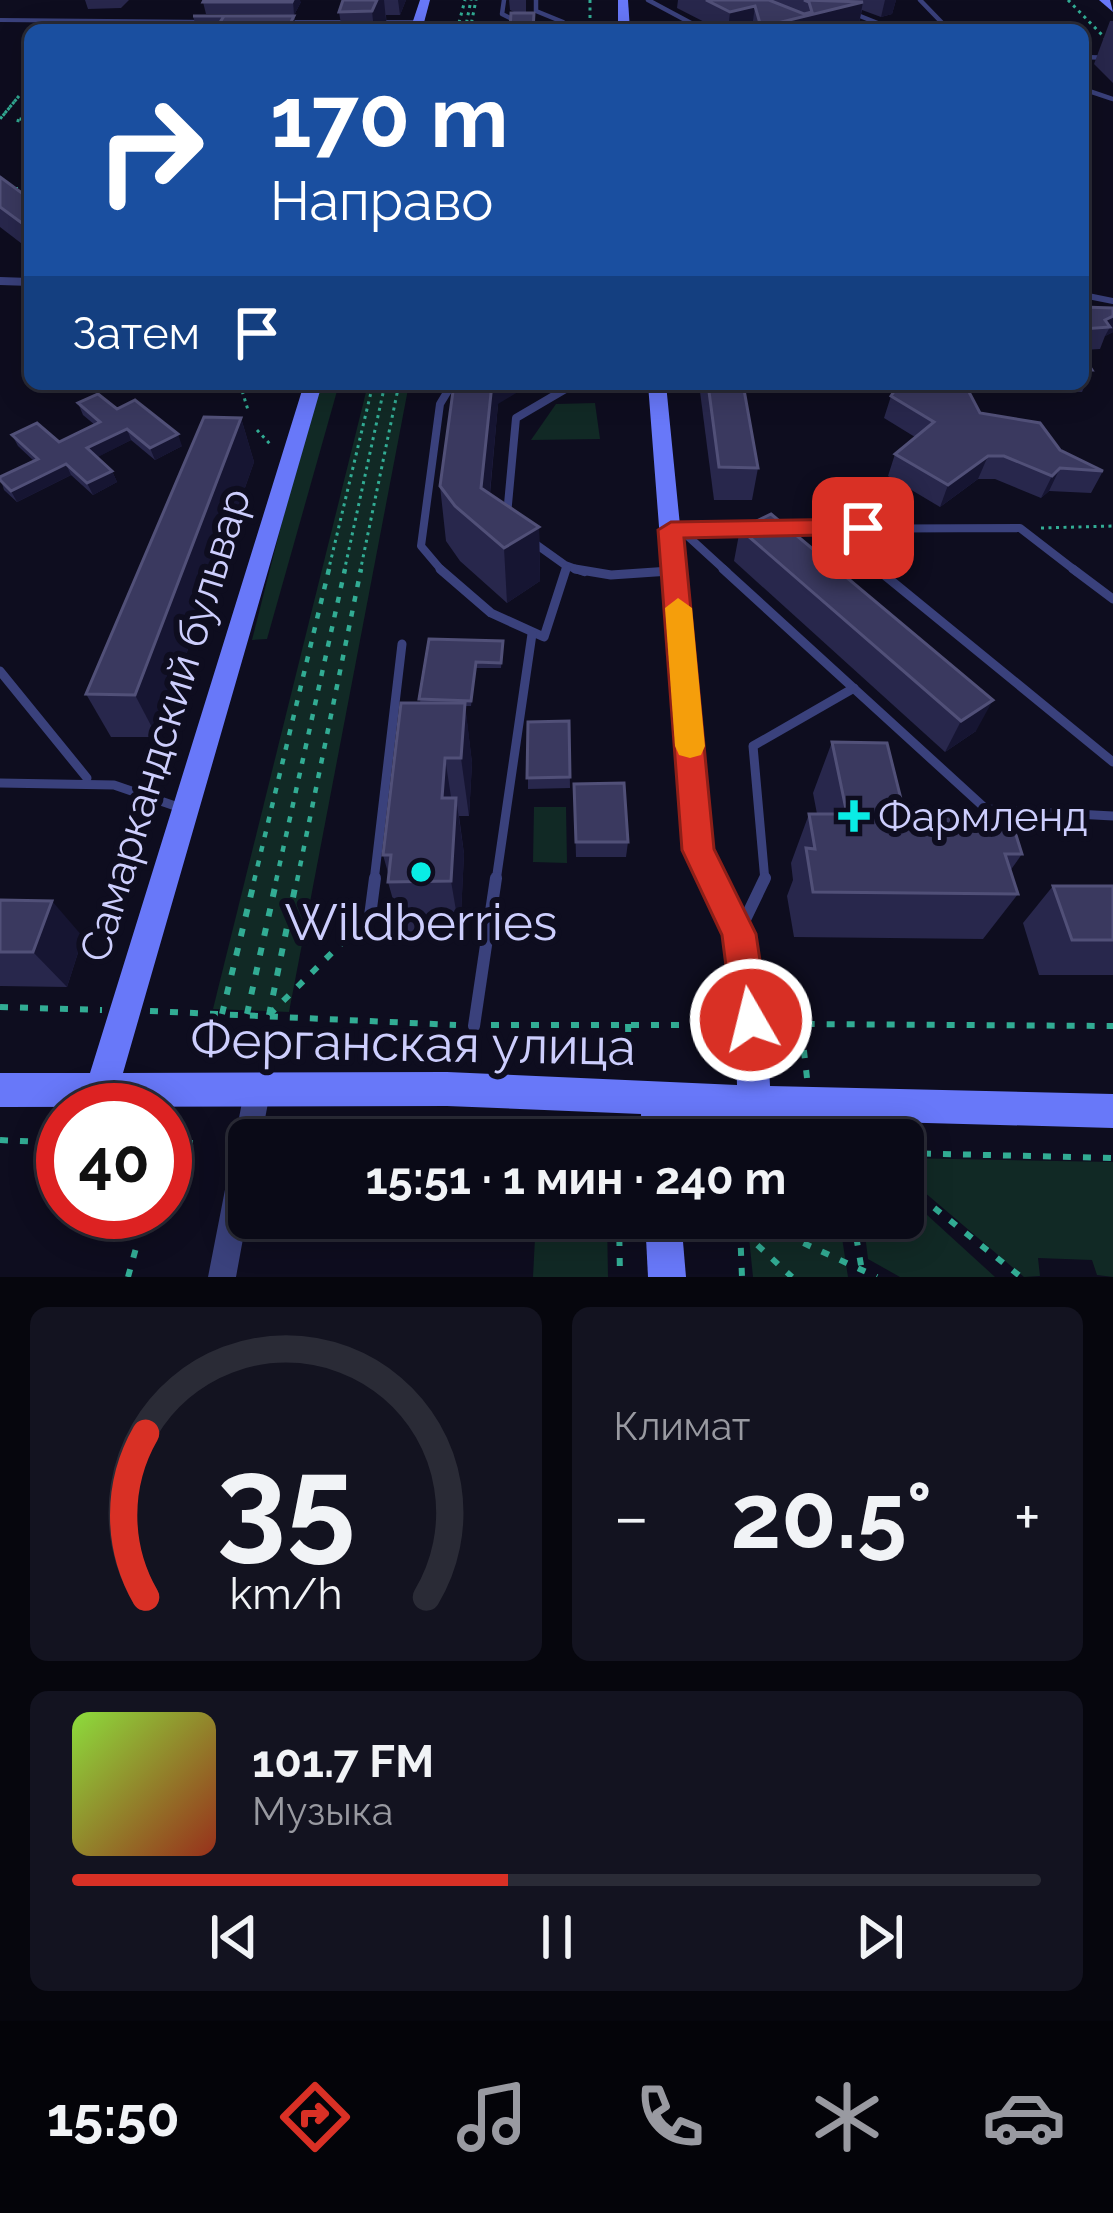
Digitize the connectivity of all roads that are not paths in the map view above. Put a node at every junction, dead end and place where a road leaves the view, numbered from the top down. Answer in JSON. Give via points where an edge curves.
{"nodes":[{"id":1,"x":504,"y":0,"type":"edge"},
{"id":2,"x":536,"y":0,"type":"edge"},
{"id":3,"x":648,"y":0,"type":"edge"},
{"id":4,"x":920,"y":0,"type":"edge"},
{"id":5,"x":1103,"y":0,"type":"edge"},
{"id":6,"x":837,"y":8,"type":"edge"},
{"id":7,"x":1113,"y":9,"type":"edge"},
{"id":8,"x":355,"y":12,"type":"edge"},
{"id":9,"x":0,"y":20,"type":"edge"},
{"id":10,"x":233,"y":22,"type":"edge"},
{"id":11,"x":253,"y":22,"type":"edge"},
{"id":12,"x":365,"y":22,"type":"junction"},
{"id":13,"x":563,"y":22,"type":"dead end"},
{"id":14,"x":284,"y":24,"type":"edge"},
{"id":15,"x":340,"y":24,"type":"edge"},
{"id":16,"x":391,"y":24,"type":"edge"},
{"id":17,"x":523,"y":24,"type":"edge"},
{"id":18,"x":693,"y":24,"type":"edge"},
{"id":19,"x":879,"y":24,"type":"edge"},
{"id":20,"x":943,"y":24,"type":"edge"},
{"id":21,"x":311,"y":390,"type":"edge"},
{"id":22,"x":448,"y":390,"type":"edge"},
{"id":23,"x":564,"y":390,"type":"edge"},
{"id":24,"x":658,"y":390,"type":"edge"},
{"id":25,"x":506,"y":518,"type":"edge"},
{"id":26,"x":863,"y":528,"type":"junction"},
{"id":27,"x":676,"y":530,"type":"junction"},
{"id":28,"x":524,"y":534,"type":"edge"},
{"id":29,"x":566,"y":568,"type":"junction"},
{"id":30,"x":675,"y":571,"type":"junction"},
{"id":31,"x":1113,"y":599,"type":"edge"},
{"id":32,"x":532,"y":634,"type":"junction"},
{"id":33,"x":402,"y":644,"type":"dead end"},
{"id":34,"x":0,"y":671,"type":"edge"},
{"id":35,"x":854,"y":688,"type":"junction"},
{"id":36,"x":1113,"y":763,"type":"edge"},
{"id":37,"x":87,"y":778,"type":"junction"},
{"id":38,"x":0,"y":783,"type":"edge"},
{"id":39,"x":186,"y":811,"type":"junction"},
{"id":40,"x":1113,"y":816,"type":"edge"},
{"id":41,"x":370,"y":916,"type":"road end"},
{"id":42,"x":739,"y":934,"type":"junction"},
{"id":43,"x":474,"y":1026,"type":"dead end"},
{"id":44,"x":104,"y":1083,"type":"edge"},
{"id":45,"x":258,"y":1087,"type":"junction"},
{"id":46,"x":192,"y":1089,"type":"edge"},
{"id":47,"x":0,"y":1090,"type":"edge"},
{"id":48,"x":36,"y":1091,"type":"edge"},
{"id":49,"x":657,"y":1098,"type":"junction"},
{"id":50,"x":754,"y":1100,"type":"junction"},
{"id":51,"x":1113,"y":1111,"type":"edge"},
{"id":52,"x":658,"y":1119,"type":"edge"},
{"id":53,"x":664,"y":1239,"type":"edge"},
{"id":54,"x":222,"y":1277,"type":"edge"},
{"id":55,"x":667,"y":1277,"type":"edge"}],
"edges":[{"from":1,"to":17,"type":"lane","via":[[502,14]]},
{"from":2,"to":13,"type":"lane","via":[[536,10]]},
{"from":3,"to":18,"type":"lane"},
{"from":4,"to":20,"type":"lane"},
{"from":5,"to":7,"type":"street"},
{"from":6,"to":19,"type":"lane"},
{"from":8,"to":12,"type":"lane"},
{"from":9,"to":10,"type":"street"},
{"from":11,"to":14,"type":"street"},
{"from":12,"to":15,"type":"street"},
{"from":12,"to":16,"type":"street"},
{"from":21,"to":39,"type":"street","name":"Самаркандский бульвар"},
{"from":22,"to":32,"type":"lane","via":[[421,546],[494,616]]},
{"from":23,"to":25,"type":"lane","via":[[516,418]]},
{"from":24,"to":27,"type":"street"},
{"from":26,"to":27,"type":"lane"},
{"from":26,"to":31,"type":"lane","via":[[1020,528]]},
{"from":26,"to":36,"type":"lane","via":[[873,565]]},
{"from":27,"to":30,"type":"street"},
{"from":27,"to":35,"type":"lane"},
{"from":28,"to":29,"type":"lane"},
{"from":29,"to":30,"type":"lane"},
{"from":29,"to":32,"type":"lane","via":[[544,637]]},
{"from":30,"to":42,"type":"street","via":[[698,850]]},
{"from":32,"to":43,"type":"lane"},
{"from":33,"to":41,"type":"lane"},
{"from":34,"to":37,"type":"lane"},
{"from":35,"to":40,"type":"lane","via":[[986,809]]},
{"from":35,"to":42,"type":"lane","via":[[753,746],[765,882]]},
{"from":37,"to":38,"type":"lane"},
{"from":37,"to":39,"type":"lane","via":[[147,790]]},
{"from":39,"to":44,"type":"street","name":"Самаркандский бульвар"},
{"from":42,"to":50,"type":"street"},
{"from":45,"to":46,"type":"street","name":"Ферганская улица"},
{"from":45,"to":49,"type":"street","name":"Ферганская улица"},
{"from":45,"to":54,"type":"street"},
{"from":47,"to":48,"type":"street","name":"Ферганская улица"},
{"from":49,"to":50,"type":"street","name":"Ферганская улица"},
{"from":49,"to":52,"type":"street"},
{"from":50,"to":51,"type":"street","name":"Ферганская улица"},
{"from":53,"to":55,"type":"street"}]}
